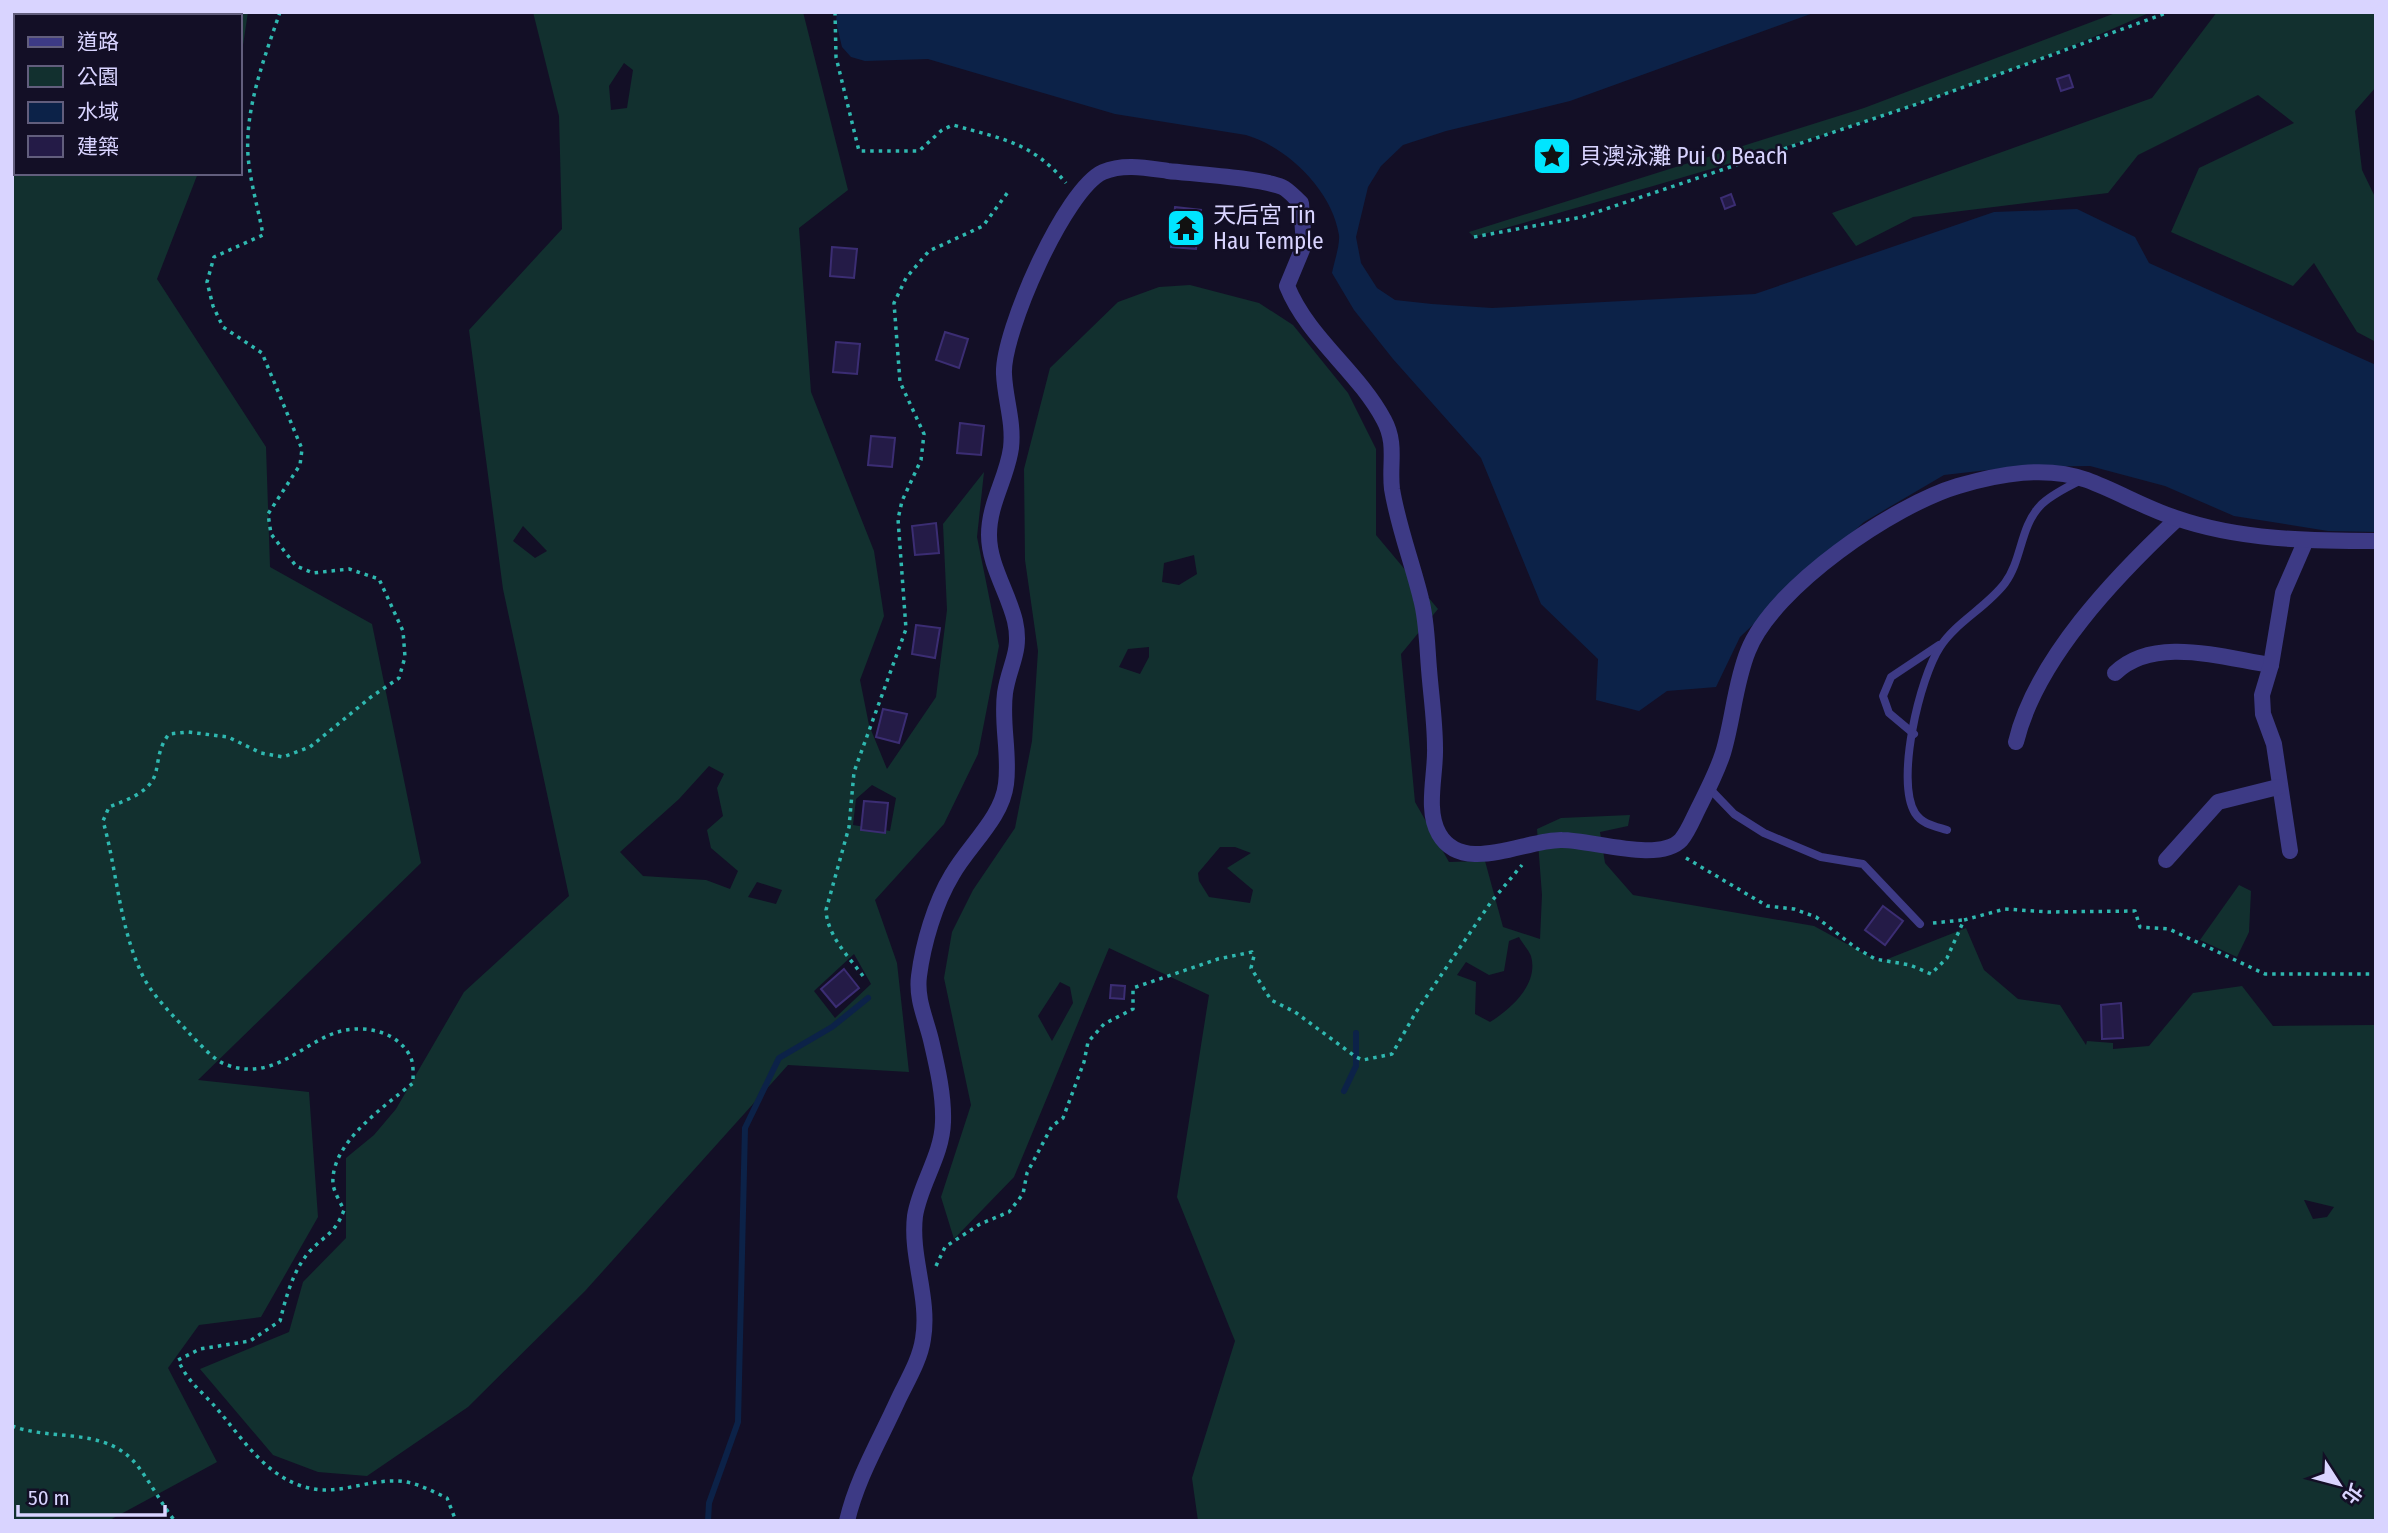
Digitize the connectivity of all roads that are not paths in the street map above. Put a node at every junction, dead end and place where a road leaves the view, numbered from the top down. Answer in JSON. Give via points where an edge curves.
{"nodes":[{"id":1,"x":2083,"y":478,"type":"junction"},
{"id":2,"x":2177,"y":519,"type":"junction"},
{"id":3,"x":2306,"y":540,"type":"junction"},
{"id":4,"x":2376,"y":541,"type":"edge"},
{"id":5,"x":1942,"y":643,"type":"junction"},
{"id":6,"x":2272,"y":664,"type":"junction"},
{"id":7,"x":2115,"y":673,"type":"dead end"},
{"id":8,"x":1914,"y":734,"type":"junction"},
{"id":9,"x":2016,"y":741,"type":"dead end"},
{"id":10,"x":1709,"y":788,"type":"junction"},
{"id":11,"x":2278,"y":788,"type":"junction"},
{"id":12,"x":1947,"y":830,"type":"dead end"},
{"id":13,"x":2290,"y":850,"type":"dead end"},
{"id":14,"x":2166,"y":860,"type":"dead end"},
{"id":15,"x":1920,"y":924,"type":"road end"},
{"id":16,"x":848,"y":1521,"type":"edge"}],
"edges":[{"from":1,"to":2,"type":"street"},
{"from":1,"to":5,"type":"lane","via":[[2040,505],[2004,584]]},
{"from":1,"to":10,"type":"street","via":[[2041,472],[2014,474],[1938,492],[1868,529],[1806,580],[1771,615],[1749,647],[1723,752]]},
{"from":2,"to":3,"type":"street","via":[[2240,533]]},
{"from":2,"to":9,"type":"street","via":[[2131,563],[2047,670],[2021,718]]},
{"from":3,"to":4,"type":"street"},
{"from":3,"to":6,"type":"street","via":[[2283,593]]},
{"from":5,"to":8,"type":"lane","via":[[1929,665]]},
{"from":5,"to":8,"type":"lane","via":[[1900,669],[1885,687],[1889,713]]},
{"from":6,"to":7,"type":"street","via":[[2176,652],[2147,653],[2129,659]]},
{"from":6,"to":11,"type":"street","via":[[2263,705],[2274,744]]},
{"from":8,"to":12,"type":"lane","via":[[1909,799],[1924,823]]},
{"from":10,"to":15,"type":"lane","via":[[1734,814],[1764,833],[1821,858],[1863,864]]},
{"from":10,"to":16,"type":"street","via":[[1682,839],[1669,848],[1643,851],[1550,839],[1474,855],[1448,845],[1434,822],[1435,750],[1427,647],[1422,602],[1392,485],[1394,441],[1372,401],[1296,307],[1287,286],[1304,245],[1301,204],[1283,188],[1140,167],[1099,174],[1076,195],[1039,262],[1003,371],[1012,444],[996,491],[989,541],[1015,623],[1018,653],[1005,692],[1006,787],[1000,806],[945,889],[919,978],[943,1124],[934,1166],[915,1215],[923,1340],[884,1434],[855,1489]]},
{"from":11,"to":13,"type":"street"},
{"from":11,"to":14,"type":"street","via":[[2218,802]]}]}
